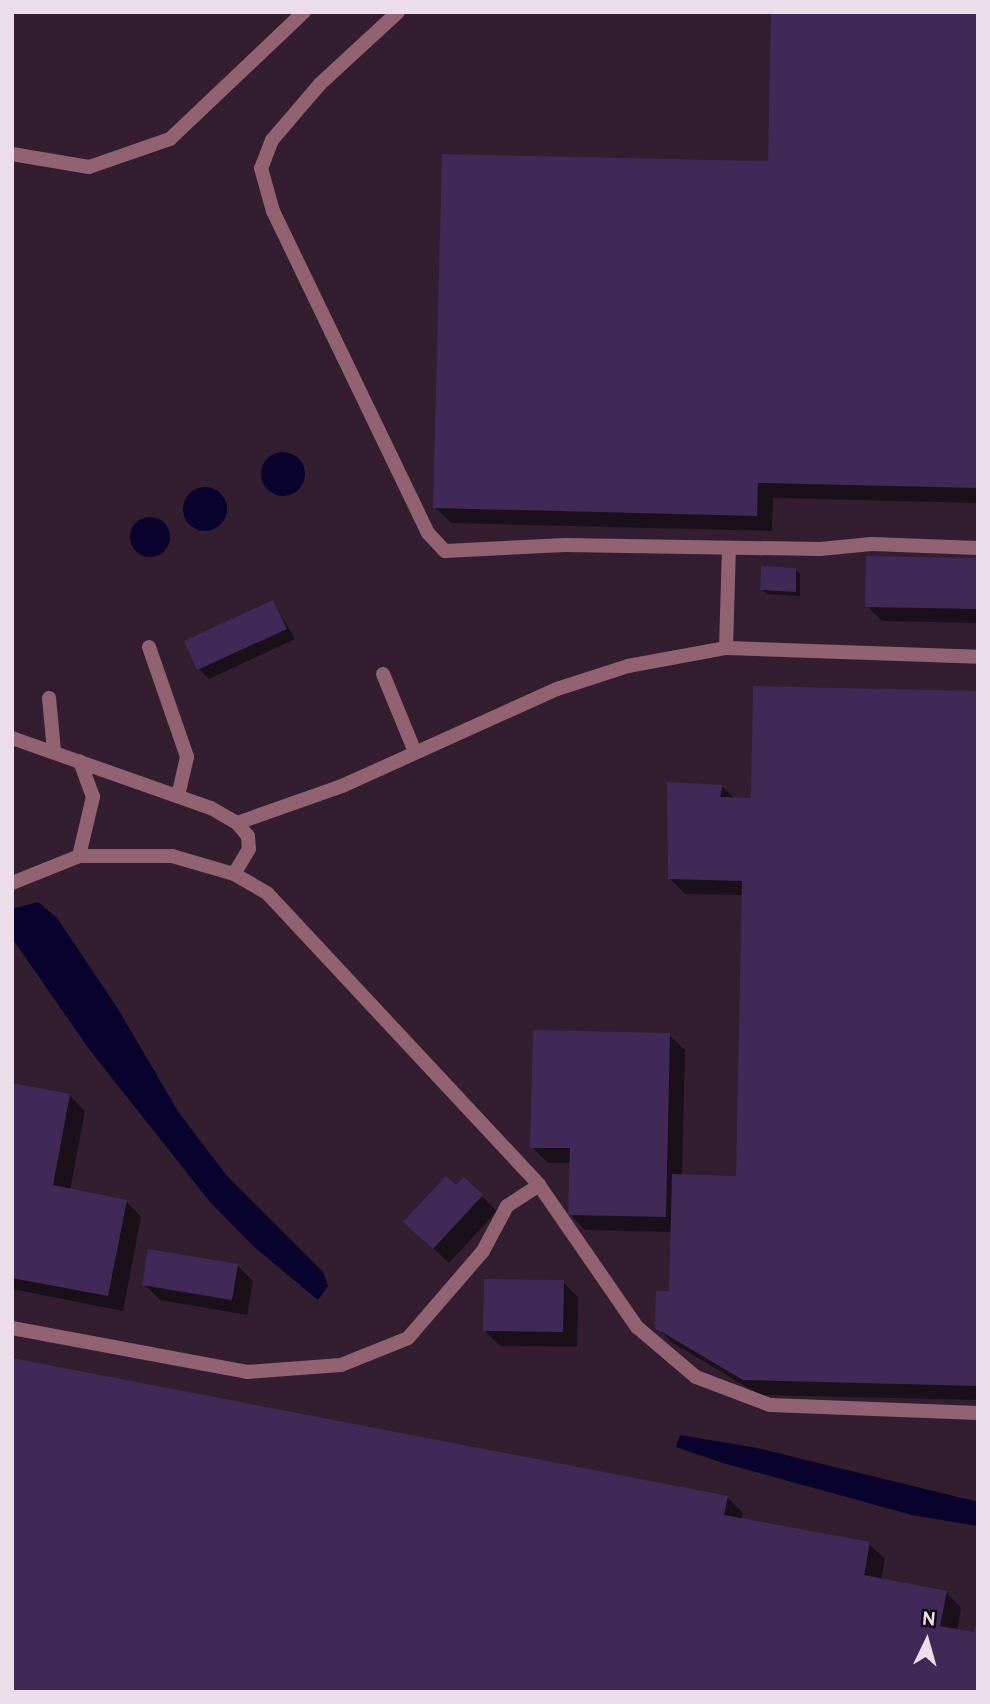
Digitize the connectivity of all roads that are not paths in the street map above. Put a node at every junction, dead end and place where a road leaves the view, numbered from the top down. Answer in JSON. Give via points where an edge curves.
{"nodes":[{"id":1,"x":304,"y":12,"type":"edge"},
{"id":2,"x":398,"y":12,"type":"edge"},
{"id":3,"x":12,"y":153,"type":"edge"},
{"id":4,"x":729,"y":548,"type":"junction"},
{"id":5,"x":978,"y":548,"type":"edge"},
{"id":6,"x":149,"y":647,"type":"dead end"},
{"id":7,"x":726,"y":648,"type":"junction"},
{"id":8,"x":978,"y":656,"type":"edge"},
{"id":9,"x":383,"y":674,"type":"dead end"},
{"id":10,"x":49,"y":698,"type":"dead end"},
{"id":11,"x":12,"y":738,"type":"edge"},
{"id":12,"x":54,"y":751,"type":"junction"},
{"id":13,"x":415,"y":752,"type":"junction"},
{"id":14,"x":80,"y":761,"type":"junction"},
{"id":15,"x":178,"y":796,"type":"junction"},
{"id":16,"x":237,"y":822,"type":"junction"},
{"id":17,"x":79,"y":856,"type":"junction"},
{"id":18,"x":234,"y":874,"type":"junction"},
{"id":19,"x":12,"y":883,"type":"edge"},
{"id":20,"x":539,"y":1185,"type":"junction"},
{"id":21,"x":12,"y":1328,"type":"edge"},
{"id":22,"x":978,"y":1413,"type":"edge"}],
"edges":[{"from":1,"to":3,"type":"lane","via":[[170,139],[89,167]]},
{"from":2,"to":4,"type":"lane","via":[[320,84],[272,140],[261,168],[273,211],[428,533],[444,551],[565,545]]},
{"from":4,"to":5,"type":"lane","via":[[820,549],[872,544]]},
{"from":4,"to":7,"type":"lane"},
{"from":6,"to":15,"type":"lane","via":[[187,757]]},
{"from":7,"to":8,"type":"lane"},
{"from":7,"to":13,"type":"lane","via":[[628,666],[556,689]]},
{"from":9,"to":13,"type":"lane"},
{"from":10,"to":12,"type":"lane"},
{"from":11,"to":12,"type":"lane"},
{"from":12,"to":14,"type":"lane"},
{"from":13,"to":16,"type":"lane","via":[[313,798]]},
{"from":14,"to":15,"type":"lane"},
{"from":14,"to":17,"type":"lane","via":[[93,797]]},
{"from":15,"to":16,"type":"lane"},
{"from":16,"to":18,"type":"lane","via":[[248,836],[249,849]]},
{"from":17,"to":18,"type":"lane","via":[[172,856]]},
{"from":17,"to":19,"type":"lane"},
{"from":18,"to":20,"type":"lane","via":[[268,894]]},
{"from":20,"to":21,"type":"lane","via":[[507,1206],[483,1251],[408,1338],[341,1365],[247,1372]]},
{"from":20,"to":22,"type":"lane","via":[[637,1327],[696,1377],[769,1405]]}]}
